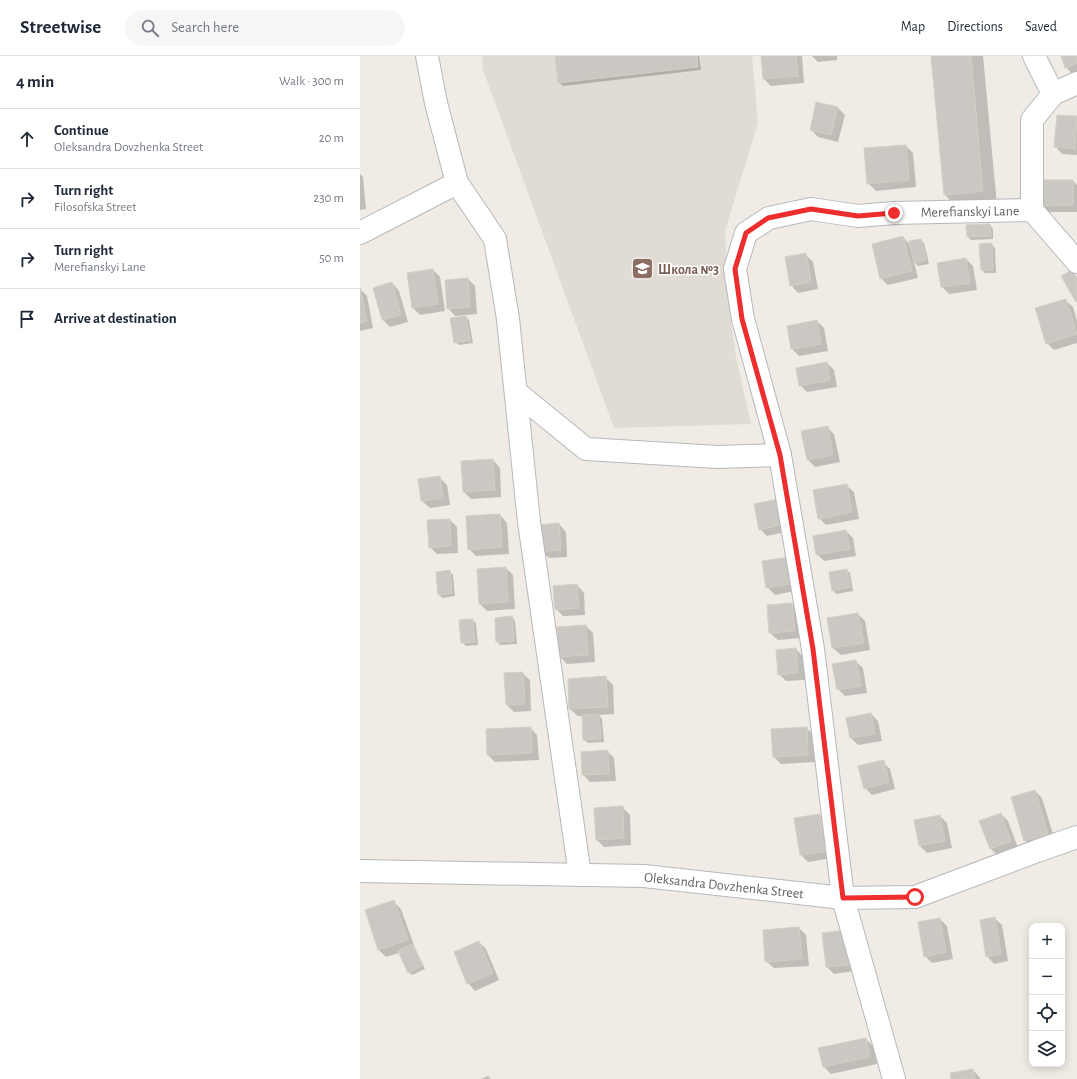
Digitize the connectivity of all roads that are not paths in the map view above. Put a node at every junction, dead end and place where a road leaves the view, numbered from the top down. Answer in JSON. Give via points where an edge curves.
{"nodes":[{"id":1,"x":427,"y":56,"type":"edge"},
{"id":2,"x":1034,"y":56,"type":"edge"},
{"id":3,"x":1077,"y":83,"type":"edge"},
{"id":4,"x":1053,"y":94,"type":"junction"},
{"id":5,"x":457,"y":183,"type":"junction"},
{"id":6,"x":1032,"y":210,"type":"junction"},
{"id":7,"x":360,"y":233,"type":"edge"},
{"id":8,"x":1077,"y":262,"type":"edge"},
{"id":9,"x":516,"y":392,"type":"junction"},
{"id":10,"x":780,"y":455,"type":"junction"},
{"id":11,"x":1077,"y":837,"type":"edge"},
{"id":12,"x":360,"y":870,"type":"edge"},
{"id":13,"x":580,"y":875,"type":"junction"},
{"id":14,"x":843,"y":898,"type":"junction"},
{"id":15,"x":894,"y":1079,"type":"edge"}],
"edges":[{"from":1,"to":5,"type":"street","via":[[436,103]]},
{"from":2,"to":4,"type":"street"},
{"from":3,"to":4,"type":"street","name":"Merefianskyi Lane"},
{"from":4,"to":6,"type":"street","name":"Merefianskyi Lane","via":[[1032,120]]},
{"from":5,"to":7,"type":"street"},
{"from":5,"to":9,"type":"street","via":[[495,239],[508,319]]},
{"from":6,"to":8,"type":"street","name":"Merefianskyi Lane"},
{"from":6,"to":10,"type":"street","name":"Merefianskyi Lane","via":[[858,216],[811,209],[768,218],[746,233],[735,269],[742,319]]},
{"from":9,"to":10,"type":"street","via":[[586,449],[718,457]]},
{"from":9,"to":13,"type":"street","via":[[529,522]]},
{"from":10,"to":14,"type":"street","via":[[813,649]]},
{"from":11,"to":14,"type":"street","name":"Oleksandra Dovzhenka Street","via":[[915,897]]},
{"from":12,"to":13,"type":"street","name":"Oleksandra Dovzhenka Street"},
{"from":13,"to":14,"type":"street","name":"Oleksandra Dovzhenka Street","via":[[644,876]]},
{"from":14,"to":15,"type":"street"}]}
